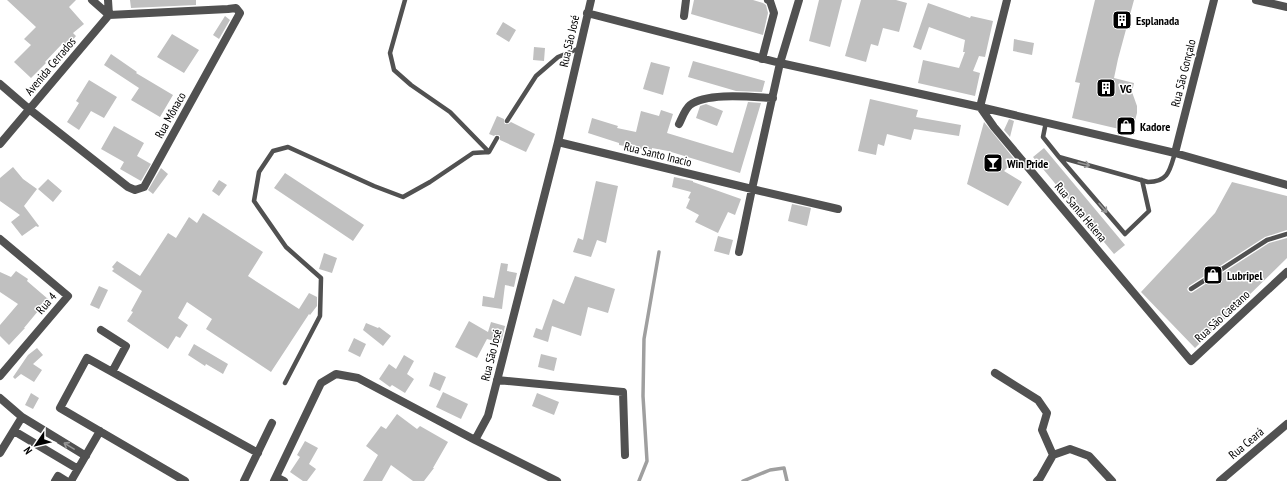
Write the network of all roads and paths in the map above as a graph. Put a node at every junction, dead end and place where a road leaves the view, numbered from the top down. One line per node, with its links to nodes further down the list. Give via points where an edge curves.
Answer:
1 (92, 0): 13 (street)
2 (108, 0): 13 (street)
3 (405, 0): 28 (lane, via 390,52 394,70 450,112)
4 (591, 0): 12 (street, Rua São José)
5 (686, 0): 14 (street)
6 (768, 0): 16 (street, via 774,13)
7 (799, 0): 17 (street)
8 (1007, 0): 20 (street)
9 (1214, 0): 29 (street, Rua São Gonçalo)
10 (1256, 0): 11 (street)
11 (1287, 7)
12 (587, 13): 15 (street, Rua São José); 16 (street)
13 (109, 14): 21 (street, Avenida Cerrados); 21 (street, Rua Mônaco, via 236,8 240,13 144,187 135,190 128,187)
14 (684, 16)
15 (580, 48): 22 (lane, via 558,57 536,76); 26 (street, Rua São José)
16 (762, 59): 17 (street)
17 (780, 64): 19 (street); 20 (street)
18 (0, 84): 21 (street, Rua Mônaco)
19 (773, 98): 24 (street, via 739,96 704,99 688,107); 33 (street)
20 (980, 107): 23 (street); 41 (street, Rua Santa Helena, via 994,127)
21 (29, 109): 27 (street, Avenida Cerrados)
22 (507, 121)
23 (1046, 122): 29 (street); 30 (lane, via 1043,137)
24 (679, 124)
25 (497, 138): 28 (lane)
26 (558, 142): 33 (street, Rua Santo Inacio); 45 (street, Rua São José)
27 (0, 144)
28 (489, 152): 46 (lane, via 473,153 403,197 288,147 273,151 259,172 254,201 286,247 322,278 320,316)
29 (1175, 153): 31 (lane, via 1168,175 1155,182); 32 (street)
30 (1059, 157): 31 (lane, one-way to 31); 31 (lane, one-way to 31, via 1125,234 1149,211)
31 (1142, 180)
32 (1287, 185)
33 (752, 189): 34 (street, Rua Santo Inacio); 37 (street)
34 (838, 209)
35 (1287, 234): 39 (lane, via 1267,240)
36 (0, 239): 44 (street, Rua 4, via 68,296)
37 (739, 252)
38 (1287, 272): 41 (street, Rua São Caetano)
39 (1191, 289)
40 (101, 330): 42 (street, via 126,346)
41 (1191, 361)
42 (112, 372): 51 (street, via 87,358 60,408); 55 (street)
43 (995, 373): 56 (street, via 1038,400 1047,413 1042,430)
44 (0, 376)
45 (497, 380): 53 (street, Rua São José, via 488,416); 57 (street, via 623,392)
46 (285, 383)
47 (0, 398): 48 (street)
48 (22, 418): 52 (street); 58 (street, one-way to 48)
49 (272, 423): 55 (street)
50 (1287, 424): 70 (street, Rua Ceará)
51 (100, 431): 58 (street); 64 (street)
52 (14, 432): 54 (street); 59 (street)
53 (475, 440): 60 (street, via 358,378 336,374 321,383); 67 (street)
54 (0, 453)
55 (258, 453): 65 (street)
56 (1053, 454): 68 (street); 69 (street, via 1070,449 1089,456)
57 (625, 455)
58 (86, 456): 59 (street)
59 (78, 469): 63 (street)
60 (275, 479): 66 (street)
61 (55, 481): 62 (street, via 58,476)
62 (66, 481)
63 (71, 481)
64 (185, 481)
65 (244, 481)
66 (284, 481)
67 (556, 481)
68 (1037, 481)
69 (1112, 481)
70 (1220, 481)

